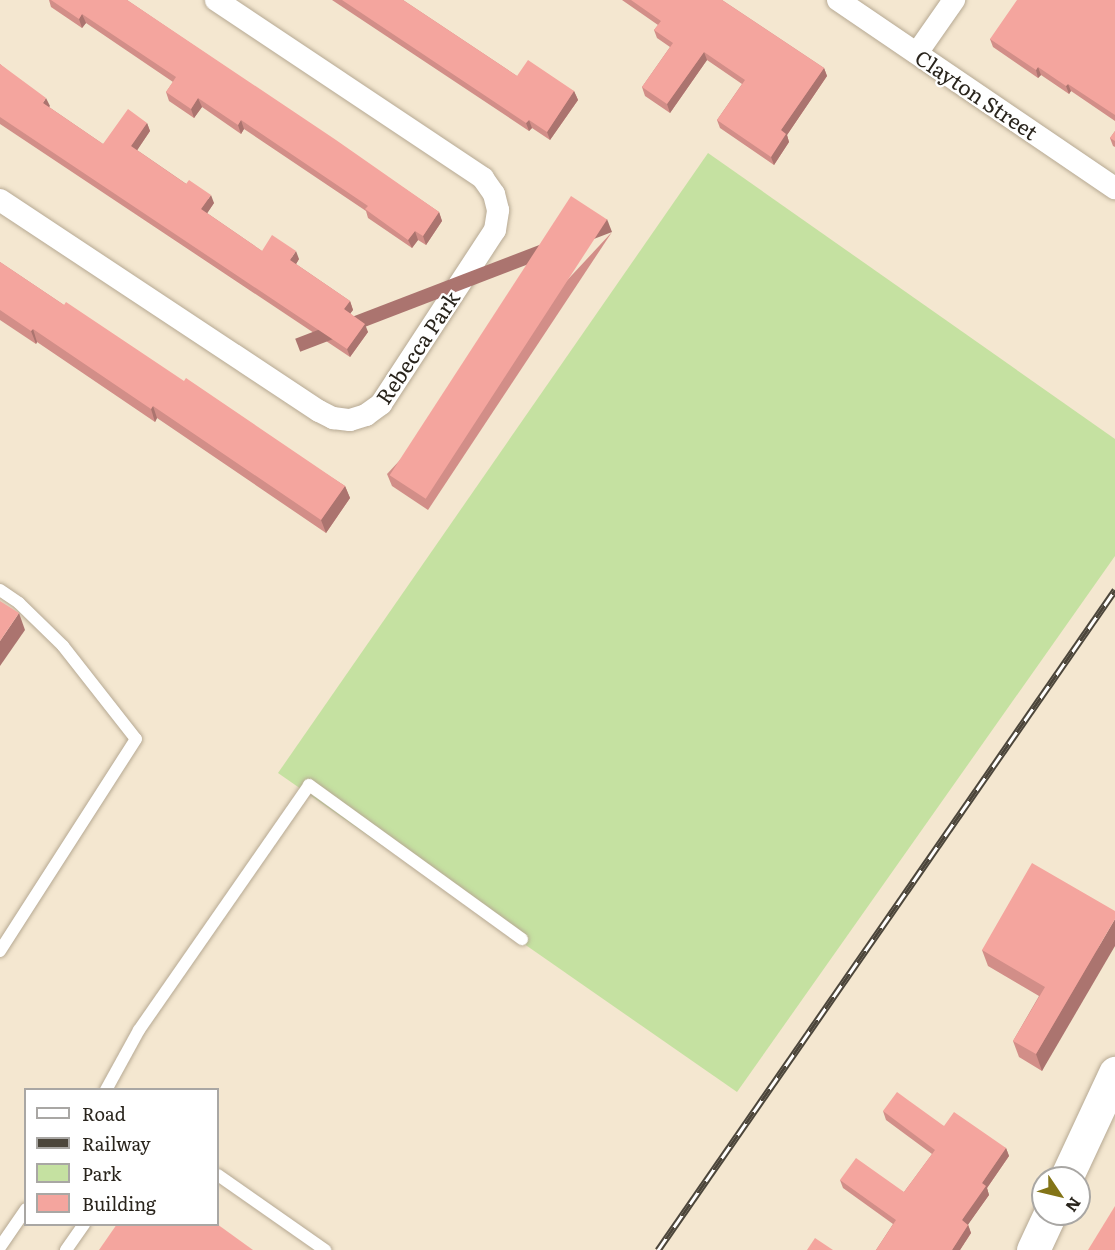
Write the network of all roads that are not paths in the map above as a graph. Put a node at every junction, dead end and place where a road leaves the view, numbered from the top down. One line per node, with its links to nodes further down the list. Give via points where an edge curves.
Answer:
1 (216, 0): 6 (street, Rebecca Park, via 483,178 494,194 498,210 495,230 381,404 366,416 350,420 319,411)
2 (838, 0): 4 (street, Clayton Street)
3 (954, 0): 4 (street)
4 (917, 53): 5 (street, Clayton Street)
5 (1115, 188)
6 (0, 200)
7 (0, 590): 9 (lane, via 63,646 136,739)
8 (522, 939): 11 (lane, via 309,785 139,1030)
9 (0, 951)
10 (1115, 1073): 12 (street)
11 (107, 1088)
12 (1107, 1113): 13 (street)
13 (1074, 1166)
14 (219, 1175): 20 (lane)
15 (24, 1212): 18 (lane)
16 (83, 1226): 19 (lane)
17 (1044, 1226): 21 (street)
18 (0, 1247)
19 (66, 1250)
20 (325, 1250)
21 (1033, 1250)

